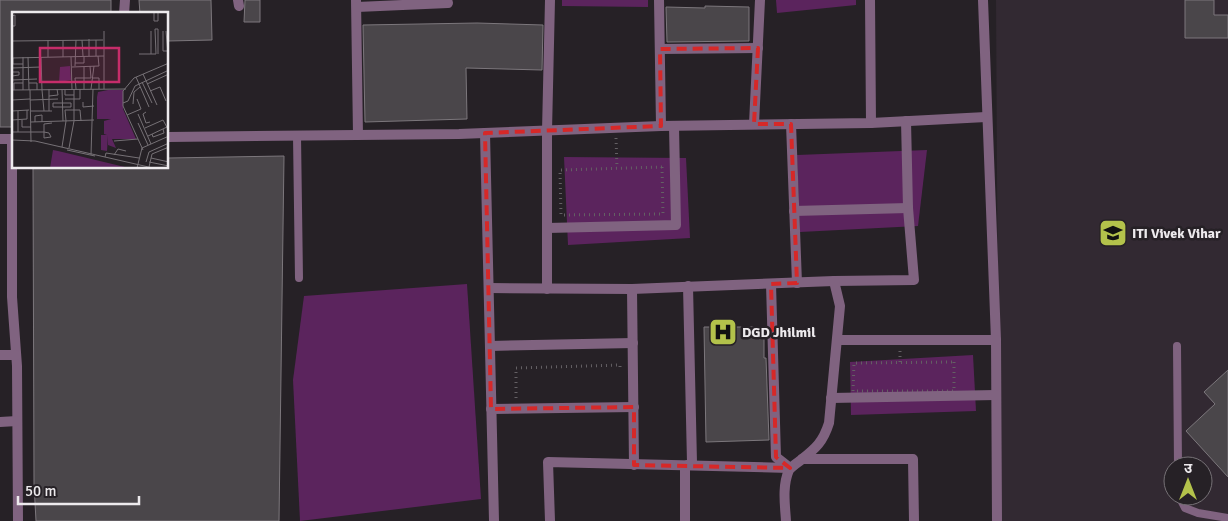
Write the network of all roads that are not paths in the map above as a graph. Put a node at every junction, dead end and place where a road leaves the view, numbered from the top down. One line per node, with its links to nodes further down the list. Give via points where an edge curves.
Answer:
1 (448, 0): 7 (street, via 448,3)
2 (550, 0): 17 (street)
3 (659, 0): 9 (street)
4 (760, 0): 8 (street)
5 (870, 0): 12 (street)
6 (982, 0): 10 (street)
7 (356, 3): 19 (street)
8 (758, 48): 9 (street); 13 (street)
9 (660, 49): 15 (street)
10 (986, 117): 11 (street); 37 (street)
11 (906, 121): 12 (street); 23 (street)
12 (871, 123): 14 (street)
13 (754, 124): 14 (street); 16 (street)
14 (791, 124): 24 (street)
15 (661, 126): 16 (street); 17 (street)
16 (674, 126): 25 (street, via 676,225)
17 (547, 130): 18 (street); 25 (street)
18 (485, 133): 19 (street); 31 (street)
19 (358, 135): 20 (street)
20 (297, 136): 21 (street); 26 (lane)
21 (169, 137)
22 (13, 169): 35 (street)
23 (908, 208): 24 (street); 27 (street, via 914,280)
24 (794, 211): 28 (street)
25 (547, 228): 32 (street)
26 (299, 278)
27 (834, 281): 28 (street); 36 (street, via 840,306)
28 (797, 283): 29 (street)
29 (771, 284): 30 (street); 53 (street, via 776,457)
30 (688, 286): 33 (street); 52 (street, via 692,463)
31 (488, 288): 32 (street); 39 (street)
32 (547, 288): 33 (street)
33 (632, 289): 38 (street)
34 (0, 297): 35 (street)
35 (12, 297): 42 (street)
36 (838, 340): 37 (street); 44 (street)
37 (996, 340): 43 (street)
38 (633, 343): 39 (street); 45 (street)
39 (490, 346): 46 (street)
40 (1177, 346): 49 (lane)
41 (0, 355): 42 (street)
42 (16, 355): 47 (street)
43 (996, 395): 44 (street); 62 (street)
44 (831, 398): 50 (street, via 825,437)
45 (634, 407): 46 (street); 51 (street)
46 (491, 409): 57 (street)
47 (17, 421): 48 (street); 56 (street)
48 (0, 422)
49 (1178, 456)
50 (802, 459): 53 (street); 61 (street, via 912,460)
51 (634, 465): 52 (street); 58 (street, via 548,462)
52 (685, 466): 53 (street); 59 (street)
53 (790, 468): 60 (street, via 784,494)
54 (1184, 506): 55 (lane, via 1198,513)
55 (1228, 518)
56 (18, 521)
57 (494, 521)
58 (550, 521)
59 (685, 521)
60 (786, 521)
61 (914, 521)
62 (997, 521)

